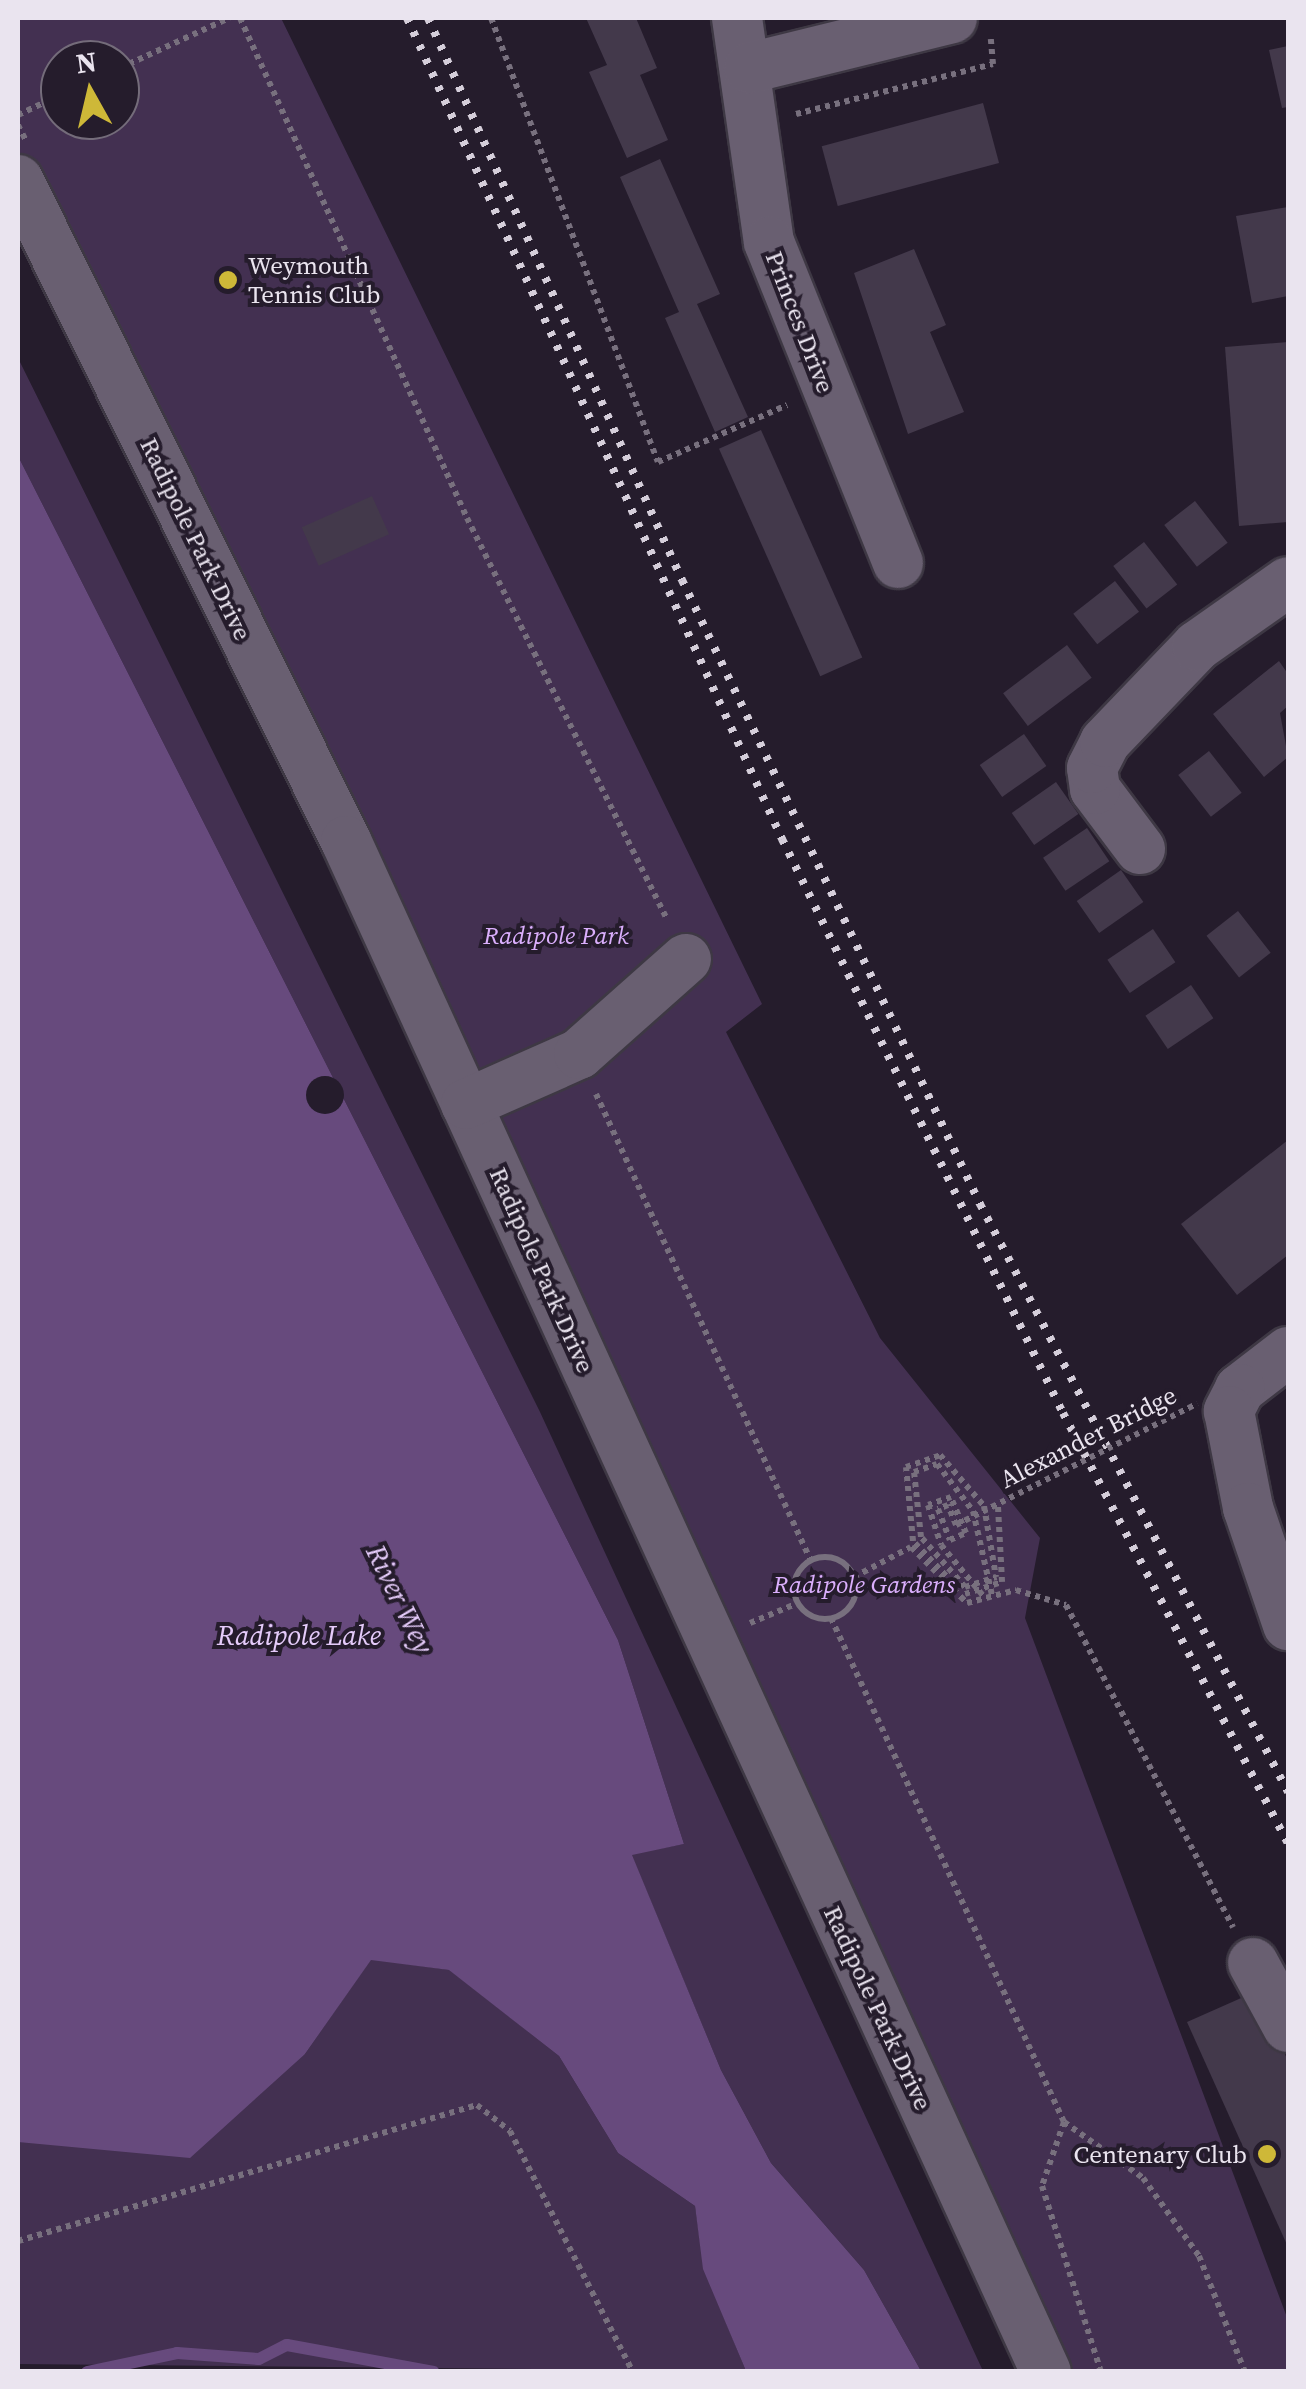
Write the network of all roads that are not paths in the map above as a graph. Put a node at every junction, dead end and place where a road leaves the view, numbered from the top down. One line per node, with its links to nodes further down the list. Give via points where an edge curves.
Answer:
1 (737, 18): 3 (street, Princes Drive)
2 (952, 18): 3 (street)
3 (749, 68): 5 (street, Princes Drive, via 769,242)
4 (18, 180): 9 (street, Radipole Park Drive)
5 (898, 563)
6 (1288, 582): 7 (street, via 1197,646 1105,742 1092,768 1095,789)
7 (1140, 849)
8 (686, 958): 9 (street, via 579,1054)
9 (466, 1104): 14 (street, Radipole Park Drive)
10 (1288, 1352): 11 (street, via 1218,1396)
11 (1288, 1625)
12 (1253, 1964): 13 (street)
13 (1288, 2026)
14 (1046, 2372)

